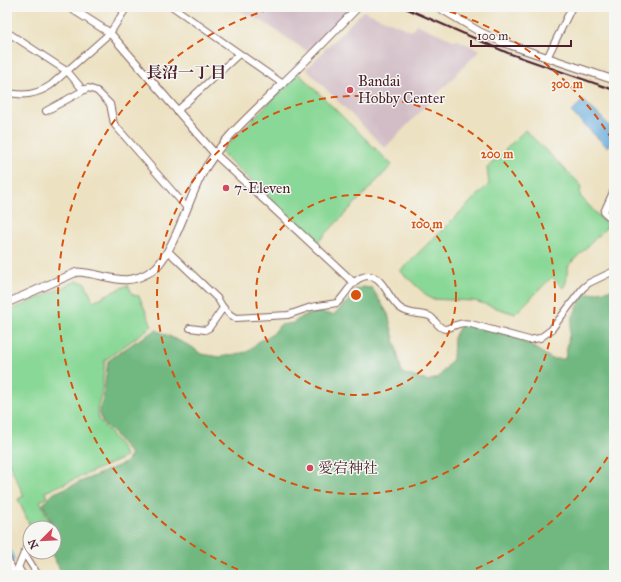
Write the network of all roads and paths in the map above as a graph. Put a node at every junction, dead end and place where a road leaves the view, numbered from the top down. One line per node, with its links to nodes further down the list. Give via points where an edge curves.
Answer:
1 (69, 7): 9 (street)
2 (127, 7): 9 (street)
3 (173, 7): 7 (street)
4 (358, 7): 14 (street)
5 (438, 7): 11 (street, via 480,32)
6 (572, 7): 11 (street)
7 (181, 9): 10 (street)
8 (7, 32): 12 (street)
9 (110, 33): 12 (street); 18 (street)
10 (239, 54): 14 (street); 18 (street)
11 (547, 58): 13 (street)
12 (68, 72): 15 (street); 16 (street, via 51,85 28,95)
13 (614, 80)
14 (283, 84): 19 (street)
15 (83, 90): 17 (street); 21 (street, via 91,88 103,96 110,104 114,124)
16 (7, 92)
17 (46, 111)
18 (178, 111): 19 (street)
19 (215, 154): 21 (street, via 202,174); 25 (street)
20 (614, 190): 22 (street, via 604,212)
21 (187, 208): 23 (street)
22 (614, 220)
23 (168, 251): 26 (street, via 154,269 135,278 119,280 88,272 77,272); 27 (street, via 218,299)
24 (614, 271): 25 (street, via 589,283 551,330 540,338 529,340 471,324 462,323 447,329 441,328 429,316 414,314 400,308 374,277 362,277)
25 (354, 283): 27 (street, via 337,303 311,306 288,315 236,318)
26 (7, 303)
27 (223, 308): 28 (street, via 209,328)
28 (190, 328)
29 (22, 558): 32 (street)
30 (7, 559): 33 (street)
31 (28, 560): 35 (street)
32 (18, 567): 33 (street); 34 (street)
33 (14, 575)
34 (23, 575)
35 (38, 575)

